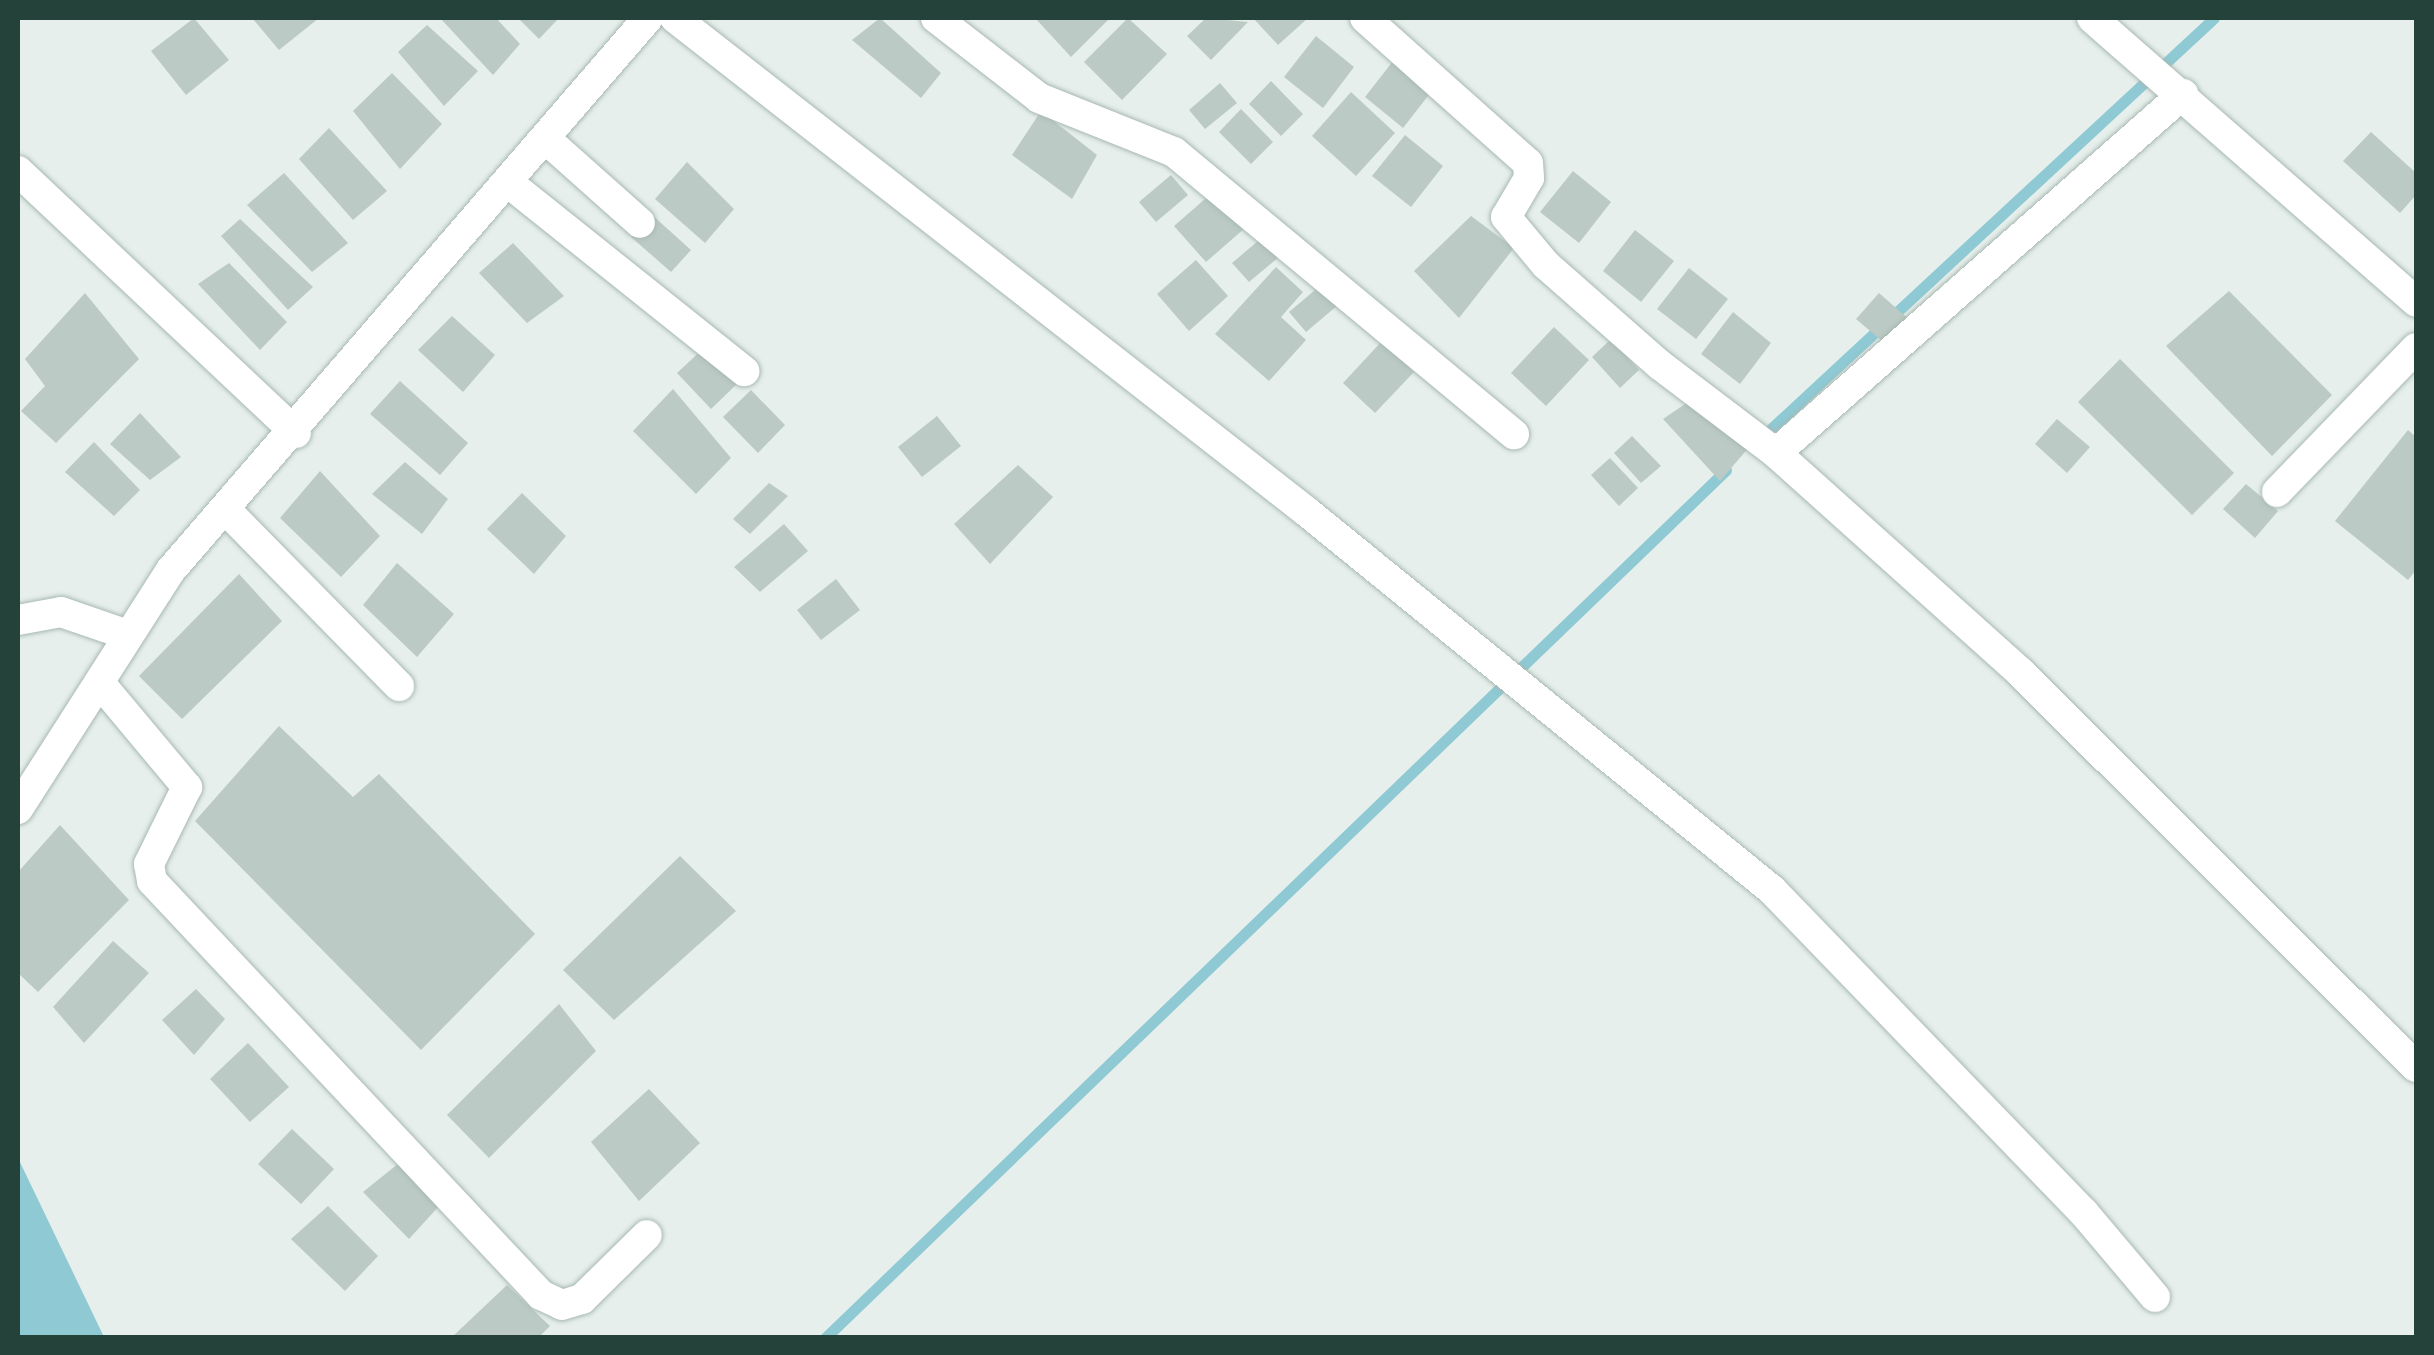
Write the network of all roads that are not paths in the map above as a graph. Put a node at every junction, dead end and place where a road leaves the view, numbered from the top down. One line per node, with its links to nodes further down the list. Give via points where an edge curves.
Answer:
1 (648, 18): 7 (street)
2 (674, 18): 26 (street, via 1307,512 1772,890 1990,1112)
3 (936, 18): 15 (street, via 1039,98 1174,152)
4 (1365, 18): 16 (street, via 1528,163 1529,178 1506,210 1519,239 1635,344)
5 (2092, 18): 6 (street)
6 (2183, 94): 11 (street); 16 (street)
7 (548, 140): 9 (street); 10 (street)
8 (18, 171): 14 (street)
9 (510, 184): 13 (street); 14 (street)
10 (640, 223)
11 (2416, 302)
12 (2416, 348): 17 (street)
13 (744, 371)
14 (296, 433): 18 (street)
15 (1514, 434)
16 (1776, 452): 24 (street, via 2021,674)
17 (2277, 492)
18 (226, 510): 20 (street); 22 (street)
19 (18, 620): 20 (street, via 61,612)
20 (125, 634): 21 (street)
21 (100, 683): 23 (street); 25 (street, via 187,787 149,864 152,881 541,1295 562,1305 582,1300)
22 (399, 686)
23 (18, 809)
24 (2416, 1067)
25 (647, 1235)
26 (2156, 1297)

